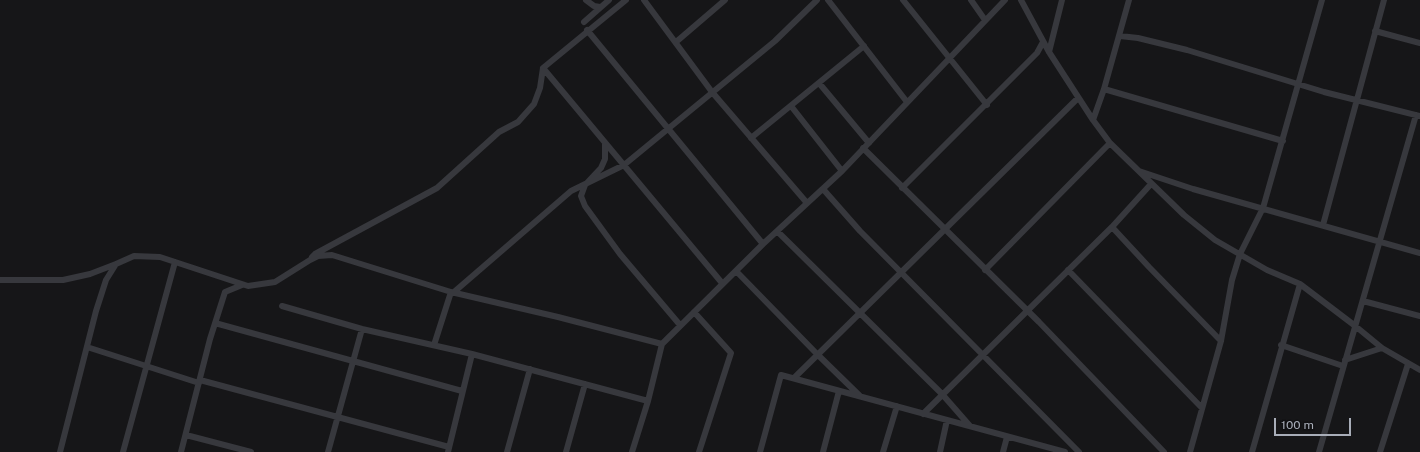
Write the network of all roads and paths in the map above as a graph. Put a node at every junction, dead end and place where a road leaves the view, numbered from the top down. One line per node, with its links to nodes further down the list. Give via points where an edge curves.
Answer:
1 (586, 0): 16 (street)
2 (608, 0): 16 (street)
3 (626, 0): 19 (street)
4 (644, 0): 22 (street)
5 (725, 0): 22 (street)
6 (817, 0): 32 (street, via 775,41)
7 (828, 0): 25 (street)
8 (903, 0): 27 (street)
9 (971, 0): 17 (street)
10 (1005, 0): 17 (street)
11 (1021, 0): 23 (street)
12 (1062, 0): 26 (street)
13 (1129, 0): 21 (street)
14 (1322, 0): 30 (street)
15 (1384, 0): 20 (street)
16 (600, 7): 18 (street)
17 (986, 20): 27 (street)
18 (584, 22)
19 (587, 30): 28 (street); 40 (street)
20 (1376, 31): 24 (street); 34 (street)
21 (1120, 36): 30 (street, via 1187,50); 31 (street)
22 (676, 42): 32 (street)
23 (1043, 42): 26 (street); 36 (street, via 1037,53)
24 (1420, 44)
25 (864, 46): 29 (street); 35 (street)
26 (1049, 52): 33 (street)
27 (950, 58): 35 (street); 36 (street)
28 (543, 68): 45 (street); 64 (street, via 534,104 518,122 499,132 438,188 315,254)
29 (819, 83): 37 (street); 43 (street)
30 (1298, 84): 34 (street); 42 (street)
31 (1104, 89): 39 (street); 42 (street)
32 (712, 92): 40 (street); 41 (street)
33 (1078, 98): 39 (street); 58 (street)
34 (1356, 101): 38 (street); 56 (street)
35 (907, 102): 43 (street)
36 (987, 105): 52 (street)
37 (791, 106): 41 (street); 49 (street)
38 (1418, 115): 60 (street)
39 (1093, 120): 44 (street)
40 (668, 129): 47 (street); 61 (street)
41 (750, 138): 54 (street)
42 (1282, 141): 55 (street)
43 (869, 143): 46 (street)
44 (1110, 143): 48 (street); 67 (street)
45 (605, 144): 47 (street); 51 (street, via 605,159 601,168)
46 (863, 148): 49 (street); 52 (street)
47 (624, 165): 51 (street); 72 (street)
48 (1137, 170): 50 (street); 55 (street, via 1193,189)
49 (842, 171): 53 (street)
50 (1151, 184): 57 (street); 63 (street, via 1199,228)
51 (585, 185): 75 (street, via 571,191); 83 (street, via 582,196 585,206 620,254)
52 (902, 188): 58 (street)
53 (823, 189): 54 (street); 70 (street, via 860,231)
54 (807, 203): 59 (street)
55 (1263, 208): 56 (street); 63 (street)
56 (1323, 225): 60 (street)
57 (1112, 226): 68 (street); 86 (street, via 1148,267)
58 (944, 229): 67 (street); 70 (street)
59 (777, 231): 61 (street); 80 (street)
60 (1380, 242): 62 (street); 76 (street)
61 (763, 244): 69 (street)
62 (1420, 253)
63 (1240, 254): 73 (street, via 1267,270); 86 (street, via 1232,280)
64 (310, 260): 74 (street, via 275,282); 75 (street, via 318,256 332,255)
65 (175, 262): 66 (street, via 160,257 134,256); 74 (street); 98 (street)
66 (116, 264): 71 (street, via 90,274 63,280); 90 (street, via 106,280)
67 (985, 270): 78 (street)
68 (1068, 270): 78 (street); 110 (street)
69 (736, 271): 72 (street); 93 (street)
70 (901, 271): 80 (street); 94 (street)
71 (0, 280)
72 (722, 283): 79 (street)
73 (1300, 284): 84 (street); 89 (street)
74 (242, 285): 82 (street, via 225,292)
75 (452, 292): 87 (street); 88 (street)
76 (1363, 301): 81 (street); 84 (street)
77 (282, 306): 85 (street)
78 (1027, 310): 94 (street); 134 (street)
79 (694, 312): 83 (street); 126 (street, via 731,353)
80 (860, 312): 93 (street); 106 (street)
81 (1420, 316)
82 (215, 323): 95 (street); 102 (street)
83 (680, 325): 87 (street)
84 (1354, 325): 91 (street); 96 (street)
85 (362, 329): 88 (street); 95 (street)
86 (1221, 341): 110 (street)
87 (662, 344): 108 (street)
88 (434, 345): 92 (street)
89 (1281, 345): 96 (street); 136 (street)
90 (87, 347): 98 (street); 118 (street)
91 (1382, 348): 96 (street); 97 (street)
92 (472, 354): 99 (street); 104 (street)
93 (817, 354): 101 (street); 107 (street)
94 (983, 354): 106 (street); 133 (street)
95 (352, 362): 104 (street); 112 (street)
96 (1344, 363): 137 (street)
97 (1408, 364): 100 (street); 138 (street)
98 (146, 365): 102 (street); 119 (street)
99 (530, 369): 103 (street); 123 (street)
100 (1420, 370)
101 (794, 378): 105 (street); 127 (street, via 781,375)
102 (200, 381): 112 (street); 115 (street)
103 (585, 384): 108 (street); 124 (street)
104 (462, 391): 117 (street)
105 (839, 391): 107 (street); 128 (street)
106 (942, 394): 111 (street); 114 (street)
107 (862, 397): 109 (street)
108 (648, 401): 125 (street)
109 (897, 406): 111 (street); 129 (street)
110 (1202, 408): 135 (street)
111 (923, 414): 113 (street)
112 (338, 418): 117 (street); 122 (street)
113 (947, 420): 114 (street); 130 (street)
114 (971, 427): 116 (street)
115 (186, 434): 120 (street); 121 (street)
116 (1007, 437): 131 (street); 132 (street)
117 (449, 449)
118 (60, 452)
119 (123, 452)
120 (181, 452)
121 (251, 452)
122 (328, 452)
123 (507, 452)
124 (566, 452)
125 (632, 452)
126 (699, 452)
127 (760, 452)
128 (823, 452)
129 (883, 452)
130 (940, 452)
131 (1003, 452)
132 (1065, 452)
133 (1079, 452)
134 (1164, 452)
135 (1190, 452)
136 (1252, 452)
137 (1319, 452)
138 (1380, 452)

